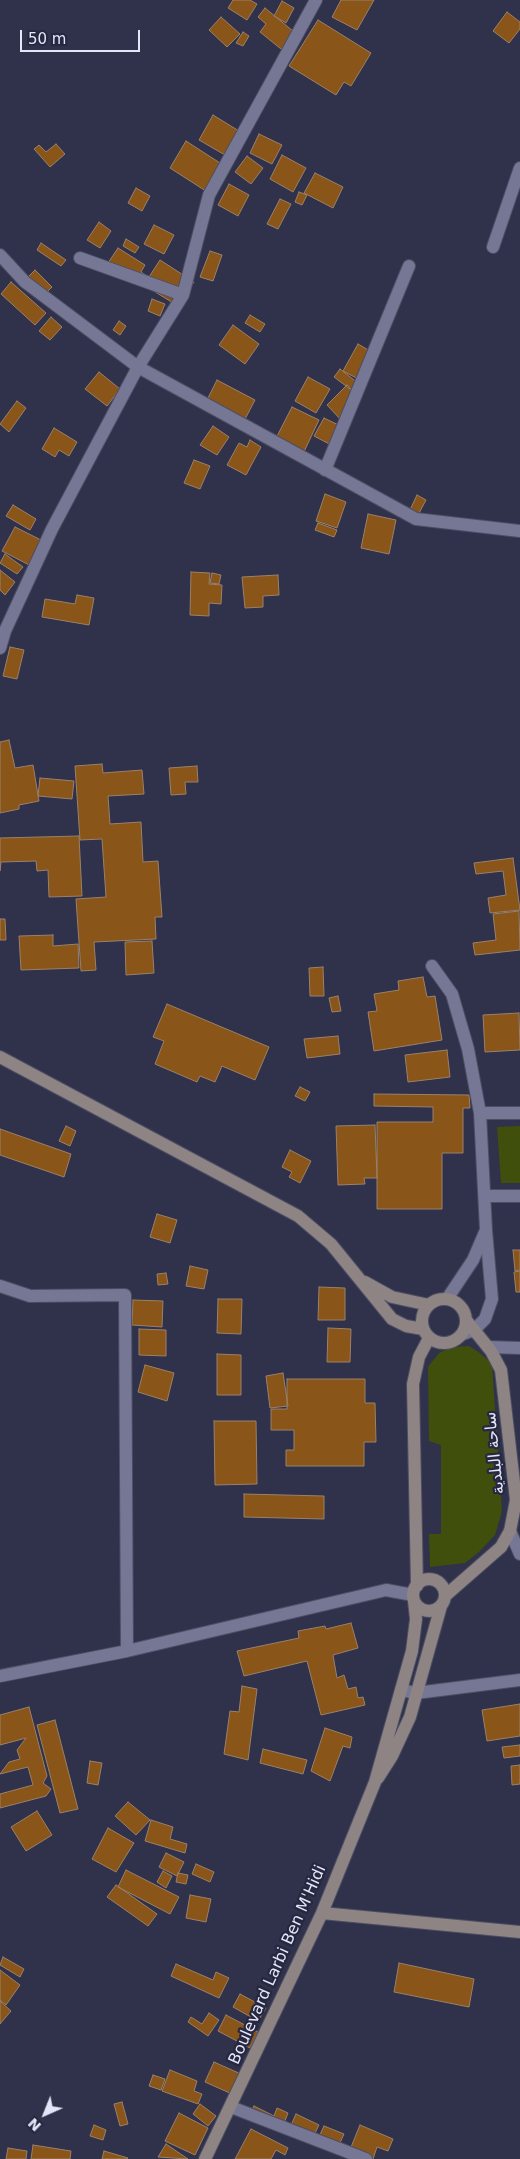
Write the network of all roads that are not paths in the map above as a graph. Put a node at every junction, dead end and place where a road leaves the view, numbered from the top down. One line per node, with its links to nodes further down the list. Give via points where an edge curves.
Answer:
1 (316, 0): 7 (street, via 209,195)
2 (520, 168): 3 (street)
3 (493, 247)
4 (0, 255): 8 (street, via 25,282)
5 (80, 258): 7 (street)
6 (409, 266): 9 (street)
7 (184, 295): 8 (street)
8 (138, 367): 9 (street); 11 (street, via 52,529 5,630)
9 (325, 470): 10 (street, via 416,519)
10 (520, 531)
11 (0, 648)
12 (432, 966): 14 (street, via 452,994 468,1049)
13 (0, 1057): 19 (street, via 298,1216 331,1244)
14 (480, 1113): 15 (street); 16 (street)
15 (520, 1113)
16 (485, 1196): 17 (street); 18 (street)
17 (520, 1196)
18 (486, 1230): 21 (street, via 473,1260); 23 (street, via 492,1299 485,1320)
19 (356, 1277): 22 (street, via 392,1297); 24 (street, via 392,1319)
20 (0, 1286): 32 (street, via 30,1296 125,1295)
21 (447, 1299): 22 (street); 23 (street, via 460,1306)
22 (429, 1305): 24 (street, via 422,1318)
23 (468, 1328): 24 (street, via 451,1343 436,1342); 25 (street, ساحة البلدية)
24 (426, 1333): 30 (street, via 413,1384)
25 (488, 1347): 26 (street); 27 (street, ساحة البلدية, via 499,1363 502,1377)
26 (520, 1348)
27 (518, 1500): 28 (street, ساحة البلدية)
28 (510, 1531): 29 (street); 31 (street, ساحة البلدية, via 495,1555)
29 (520, 1554)
30 (415, 1594): 31 (street, via 421,1609 426,1611 432,1611); 31 (street, via 424,1580 434,1580 442,1586); 32 (street, via 386,1590); 35 (street, Boulevard Larbi Ben M'Hidi, via 413,1644)
31 (443, 1601): 36 (street, Boulevard Larbi Ben M'Hidi)
32 (127, 1651): 33 (street)
33 (0, 1676)
34 (520, 1680): 36 (street)
35 (401, 1690): 36 (street); 37 (street, Boulevard Larbi Ben M'Hidi)
36 (416, 1693): 37 (street, Boulevard Larbi Ben M'Hidi, via 403,1733)
37 (375, 1782): 38 (street, Boulevard Larbi Ben M'Hidi)
38 (322, 1914): 39 (street); 40 (street, Boulevard Larbi Ben M'Hidi)
39 (520, 1932)
40 (231, 2107): 41 (street, Boulevard Larbi Ben M'Hidi); 42 (street)
41 (205, 2159)
42 (366, 2159)

